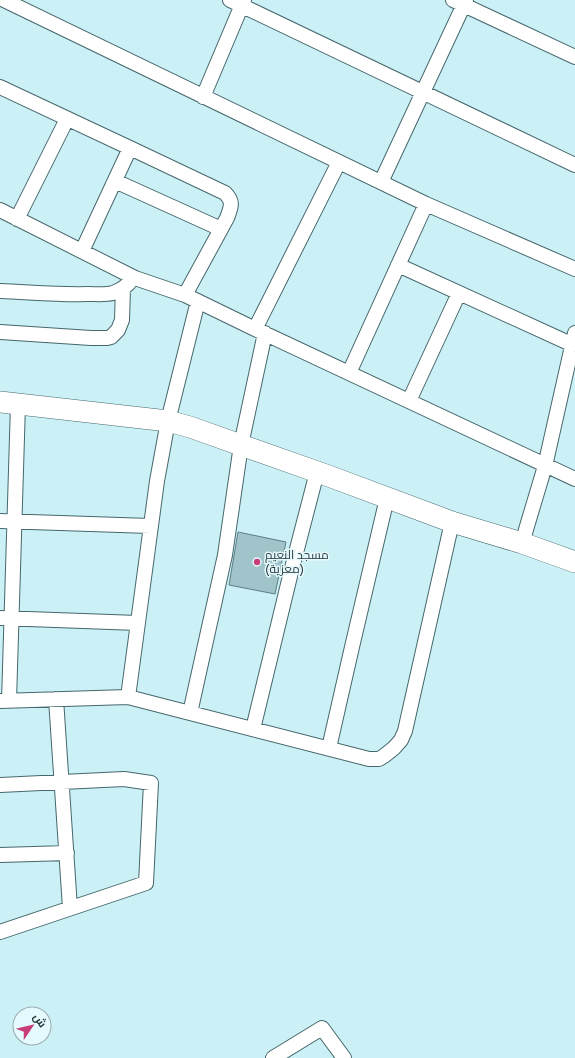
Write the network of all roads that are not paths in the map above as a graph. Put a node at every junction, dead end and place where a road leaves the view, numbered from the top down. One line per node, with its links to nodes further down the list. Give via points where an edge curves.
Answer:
1 (4, 0): 7 (street)
2 (238, 2): 6 (street); 7 (street)
3 (461, 2): 4 (street); 6 (street)
4 (575, 57)
5 (0, 87): 8 (street)
6 (423, 93): 11 (street); 13 (street)
7 (203, 97): 10 (street)
8 (68, 119): 9 (street); 16 (street)
9 (130, 148): 12 (street); 17 (street, via 225,192 231,206)
10 (339, 162): 13 (street); 27 (street)
11 (575, 165)
12 (114, 181): 17 (street); 18 (street)
13 (381, 182): 14 (street)
14 (426, 204): 19 (street); 20 (street)
15 (0, 210): 16 (street)
16 (17, 219): 18 (street)
17 (221, 229): 25 (street)
18 (82, 251): 21 (street)
19 (398, 265): 24 (street); 30 (street)
20 (575, 269)
21 (135, 278): 22 (street); 25 (street)
22 (123, 288): 23 (street, via 111,293 72,295); 28 (street, via 122,320 118,330 111,337)
23 (0, 291)
24 (459, 293): 29 (street); 31 (street)
25 (185, 295): 26 (street)
26 (198, 301): 27 (street); 33 (street)
27 (260, 331): 30 (street); 34 (street)
28 (0, 332)
29 (574, 339): 35 (street)
30 (349, 373): 31 (street)
31 (409, 401): 35 (street)
32 (9, 403): 33 (main road); 40 (street)
33 (168, 421): 34 (main road); 42 (street)
34 (241, 445): 36 (main road); 50 (street, via 225,555)
35 (545, 466): 37 (street); 43 (street)
36 (317, 472): 38 (main road); 51 (street)
37 (575, 479)
38 (387, 498): 41 (main road); 52 (street)
39 (0, 521): 40 (street)
40 (15, 522): 42 (street); 45 (street)
41 (452, 522): 43 (main road); 52 (street, via 401,740 379,759)
42 (150, 526): 46 (street)
43 (522, 543): 44 (main road)
44 (575, 562)
45 (6, 619): 46 (street); 49 (street)
46 (138, 622): 47 (street)
47 (128, 697): 48 (street); 50 (street)
48 (56, 699): 49 (street); 53 (street)
49 (4, 701)
50 (190, 713): 51 (street)
51 (253, 729): 52 (street)
52 (329, 748)
53 (62, 782): 54 (street); 55 (street); 57 (street, via 124,779 151,783 146,883)
54 (0, 785)
55 (66, 853): 56 (street); 57 (street)
56 (0, 855)
57 (70, 908): 58 (street)
58 (0, 932)
59 (273, 1058): 60 (street, via 322,1028)
60 (344, 1058)

